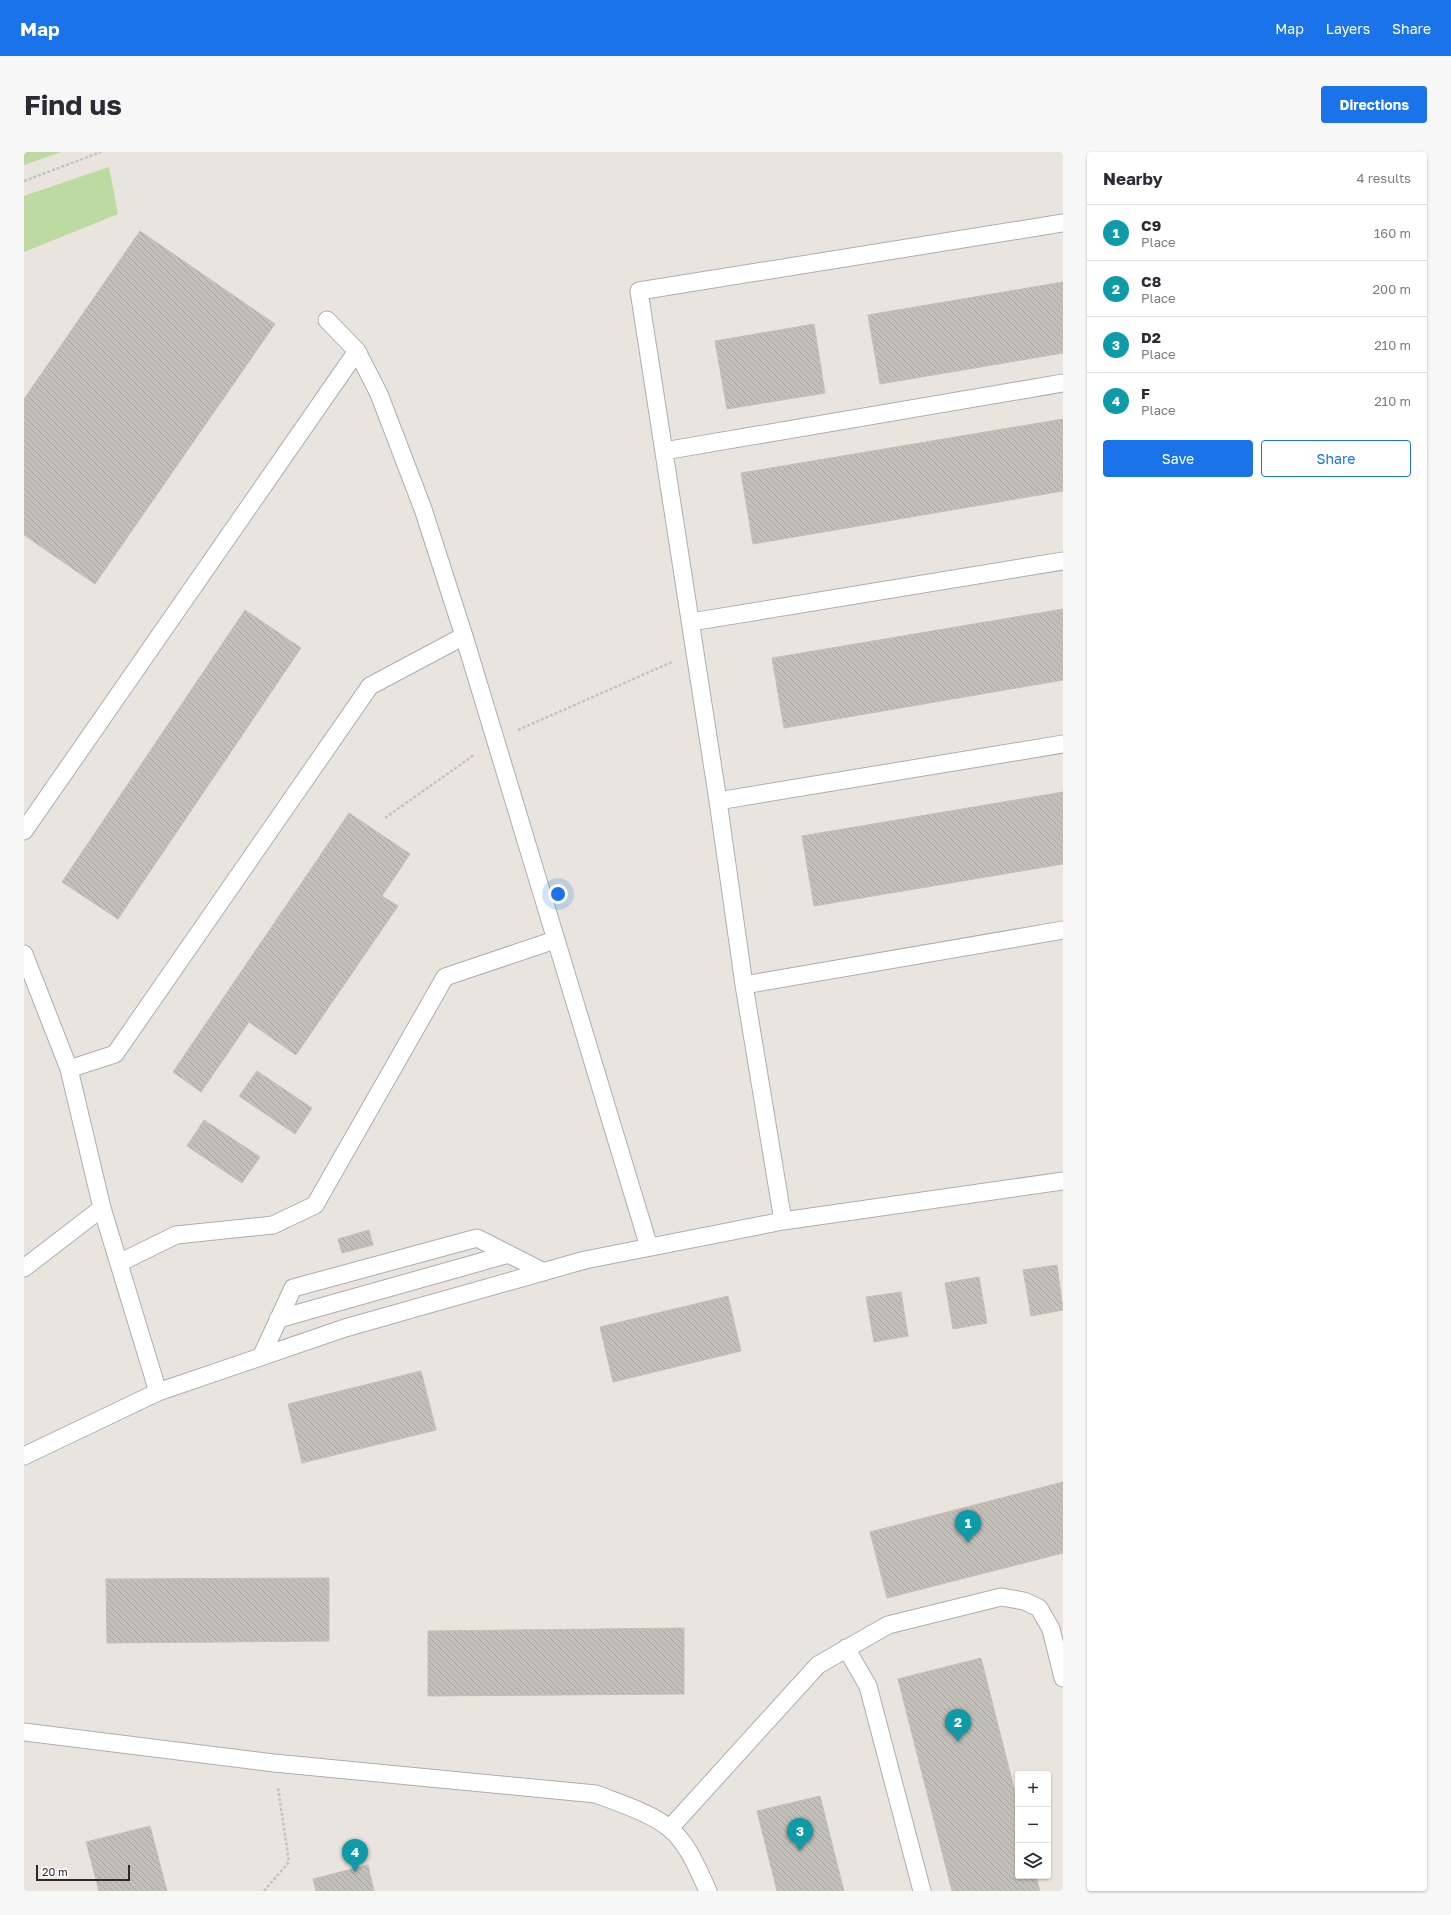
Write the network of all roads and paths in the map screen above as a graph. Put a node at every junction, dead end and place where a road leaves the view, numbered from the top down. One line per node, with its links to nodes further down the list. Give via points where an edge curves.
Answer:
1 (101, 152): 2 (path)
2 (24, 181)
3 (1063, 223): 7 (lane, via 639,291)
4 (326, 320): 5 (lane)
5 (357, 351): 10 (lane, via 379,394 423,509); 16 (lane)
6 (1063, 383): 7 (lane)
7 (664, 451): 9 (lane)
8 (1063, 561): 9 (lane)
9 (691, 622): 11 (lane)
10 (464, 636): 12 (lane); 21 (lane, via 370,686 115,1054)
11 (696, 656): 12 (path, via 666,663); 14 (lane)
12 (495, 740): 15 (path); 18 (lane)
13 (1063, 744): 14 (lane)
14 (718, 801): 20 (lane)
15 (385, 818)
16 (24, 831)
17 (1063, 930): 20 (lane)
18 (555, 940): 25 (lane); 27 (lane, via 445,977 314,1205 273,1224 176,1235)
19 (24, 955): 21 (lane)
20 (744, 985): 24 (lane)
21 (69, 1069): 23 (lane)
22 (1063, 1181): 24 (lane)
23 (102, 1208): 27 (lane); 28 (lane)
24 (783, 1221): 25 (lane)
25 (649, 1247): 29 (lane, via 585,1260)
26 (509, 1254): 29 (lane); 30 (lane); 30 (lane, via 477,1238 293,1288)
27 (119, 1263): 32 (lane)
28 (24, 1268)
29 (544, 1272): 31 (lane, via 345,1328)
30 (278, 1319): 31 (lane)
31 (261, 1357): 32 (lane)
32 (158, 1392): 33 (lane)
33 (24, 1456)
34 (846, 1648): 35 (lane, via 888,1625 1001,1597 1024,1601 1039,1608 1051,1629); 38 (lane, via 818,1665); 41 (lane, via 868,1686)
35 (1063, 1678)
36 (24, 1732): 37 (lane)
37 (274, 1762): 38 (lane, via 596,1794 637,1810); 39 (path, via 289,1862)
38 (670, 1828): 40 (lane, via 691,1854)
39 (264, 1891)
40 (708, 1891)
41 (922, 1891)

